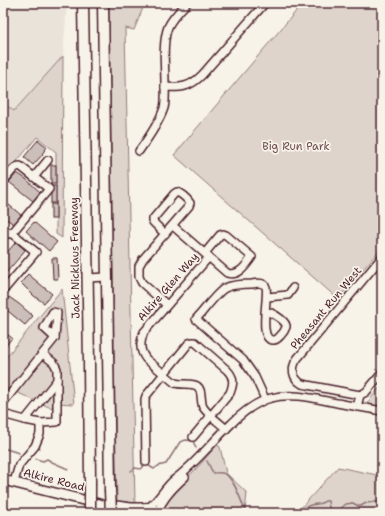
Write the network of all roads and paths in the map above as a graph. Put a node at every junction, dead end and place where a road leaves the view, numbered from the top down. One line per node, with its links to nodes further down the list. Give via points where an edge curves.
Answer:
1 (83, 3): 17 (highway, Jack Nicklaus Freeway)
2 (103, 3): 16 (highway)
3 (187, 3): 5 (street, via 168,28 164,48)
4 (265, 3): 5 (street, via 194,82 184,87)
5 (165, 87): 6 (street, via 163,109)
6 (139, 151)
7 (48, 160): 8 (street)
8 (34, 177): 9 (street, via 19,165); 12 (street, via 49,189)
9 (3, 182)
10 (173, 226): 13 (street); 13 (street, via 190,203 177,192 153,219 155,225); 14 (street)
11 (3, 228): 12 (street)
12 (12, 233): 19 (street, via 36,252)
13 (165, 234): 21 (street, via 143,259 138,272 142,283)
14 (207, 255): 14 (street, Alkire Glen Way, via 223,234 252,257 240,271 231,274); 21 (street, Alkire Glen Way)
15 (382, 257): 28 (street, Pheasant Run West, via 297,359 293,369 295,379 302,384)
16 (107, 277): 17 (street); 46 (highway, bridge)
17 (87, 278): 45 (highway, Jack Nicklaus Freeway, bridge)
18 (294, 288): 20 (street, via 288,295)
19 (3, 291)
20 (266, 297): 22 (street); 29 (street, via 266,286 262,283 237,284 225,288 196,320 243,360 255,377)
21 (167, 305): 26 (street, Alkire Glen Way, via 144,332 140,344 142,355)
22 (265, 312)
23 (55, 338): 24 (street)
24 (43, 354): 27 (street, via 54,363); 30 (street)
25 (382, 373): 28 (street)
26 (164, 374): 34 (street, Alkire Glen Way, via 179,385 197,386 203,406); 34 (street, via 192,342 232,374 233,384 230,393); 40 (street, via 145,399)
27 (57, 380): 35 (street); 36 (street, via 57,422)
28 (360, 396): 31 (street)
29 (265, 399): 31 (street, via 290,396); 37 (street, via 244,412)
30 (3, 403)
31 (357, 407): 32 (street)
32 (382, 411)
33 (3, 414): 35 (street)
34 (211, 416): 37 (street, Alkire Glen Way); 38 (street)
35 (25, 420): 36 (street)
36 (40, 423): 42 (street, via 40,434 35,446 19,465)
37 (226, 428): 39 (street)
38 (193, 437)
39 (210, 446): 44 (street, via 155,502); 48 (street, via 203,459 166,497)
40 (146, 462)
41 (3, 480): 42 (main road, Alkire Road)
42 (14, 482): 43 (main road, Alkire Road)
43 (99, 504): 44 (main road, Alkire Road); 47 (main road, Alkire Road)
44 (142, 510): 48 (main road, via 154,510)
45 (90, 513)
46 (111, 513)
47 (125, 513)
48 (157, 513)

